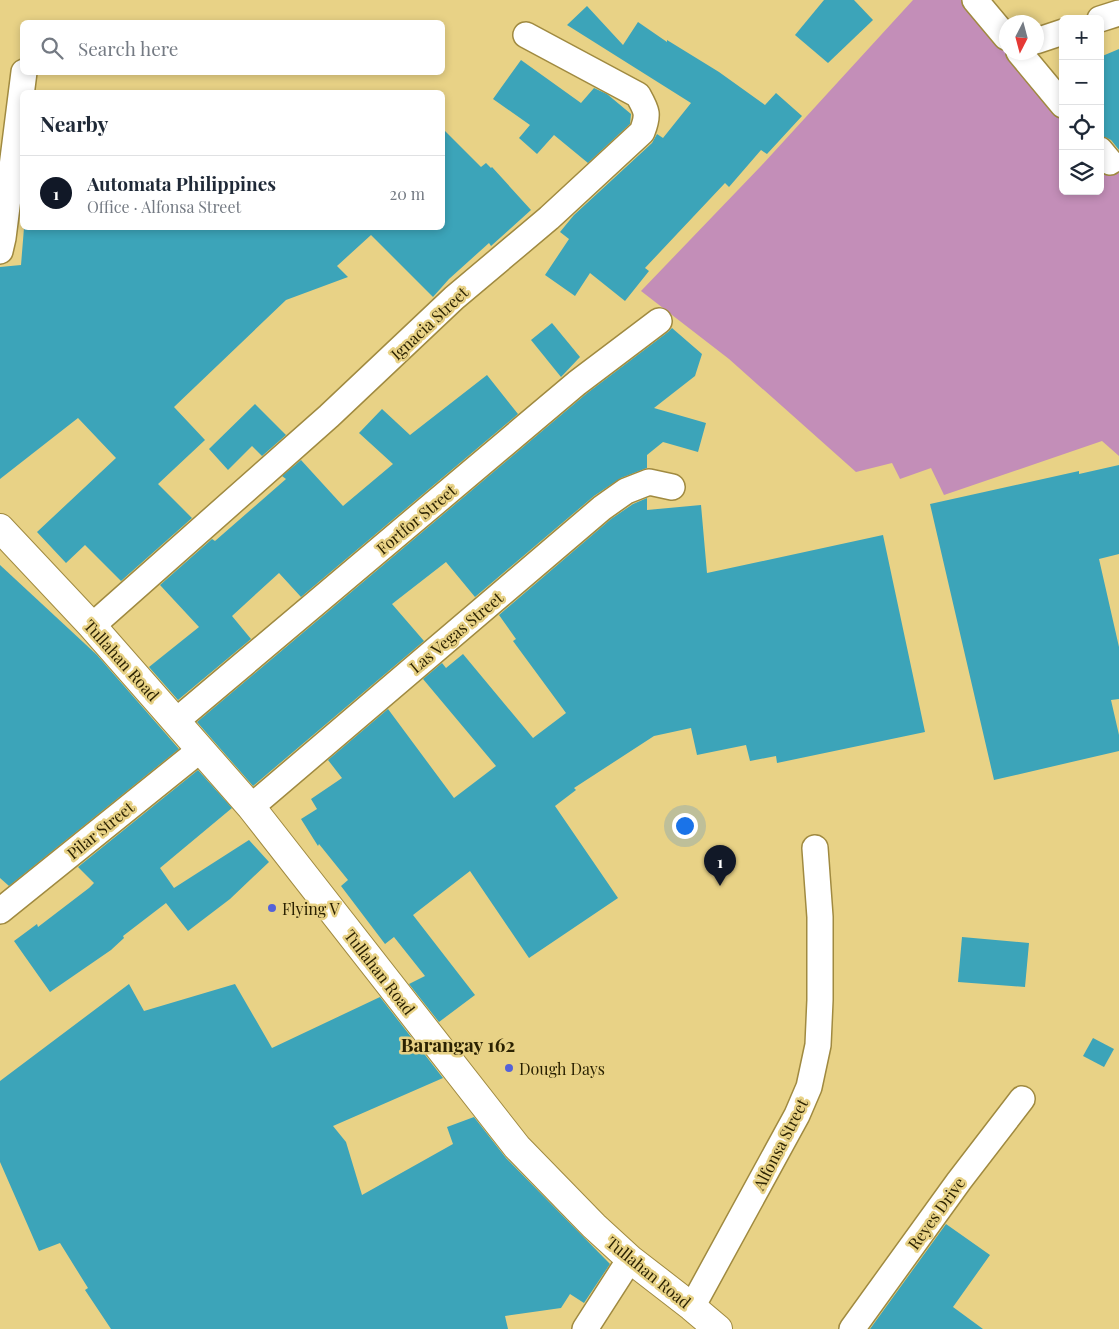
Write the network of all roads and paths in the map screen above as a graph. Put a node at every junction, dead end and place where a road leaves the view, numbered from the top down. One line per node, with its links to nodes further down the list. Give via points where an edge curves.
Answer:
1 (975, 0): 4 (street)
2 (1119, 13): 3 (street)
3 (1104, 19)
4 (999, 29)
5 (1059, 33): 7 (street)
6 (526, 35): 17 (street, Ignacia Street, via 638,95 648,119 642,132)
7 (1044, 39)
8 (1026, 60): 11 (street)
9 (24, 75): 10 (street)
10 (22, 90)
11 (1059, 100)
12 (20, 104): 13 (street)
13 (0, 251)
14 (659, 321): 18 (street, Fortfor Street, via 577,383)
15 (672, 486): 20 (street, Las Vegas Street, via 649,482 626,490 602,508)
16 (0, 528): 17 (main road, Tullahan Road)
17 (92, 626): 18 (main road, Tullahan Road)
18 (176, 721): 19 (main road, Tullahan Road)
19 (200, 750): 20 (main road, Tullahan Road); 22 (street, Pilar Street)
20 (251, 807): 24 (main road, Tullahan Road, via 517,1147)
21 (815, 848): 25 (street, Alfonsa Street, via 820,917 820,1000 818,1045 809,1087 797,1116)
22 (0, 911)
23 (1022, 1099): 29 (street, Reyes Drive)
24 (630, 1259): 25 (main road, Tullahan Road); 26 (street)
25 (692, 1306): 28 (main road, Tullahan Road)
26 (586, 1326): 27 (street)
27 (563, 1329)
28 (718, 1329)
29 (852, 1329)

